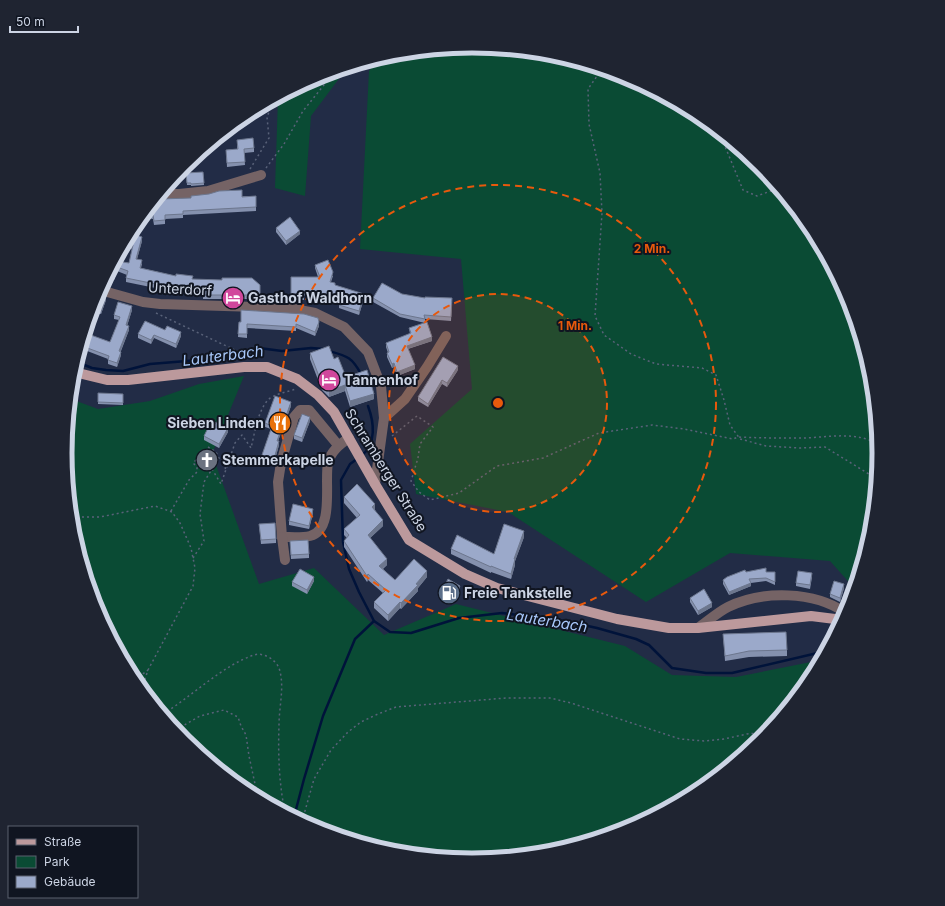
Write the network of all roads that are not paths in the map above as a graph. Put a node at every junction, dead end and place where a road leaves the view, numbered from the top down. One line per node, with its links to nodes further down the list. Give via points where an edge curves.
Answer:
1 (261, 175): 2 (street, via 208,191)
2 (168, 194)
3 (107, 292): 6 (street, Unterdorf, via 160,304 283,308 315,313 344,327 368,352 381,386)
4 (446, 336): 6 (street, via 405,399)
5 (80, 374): 7 (main road, Schramberger Straße, via 107,380 128,380 244,367 267,367 297,379 318,395 334,412)
6 (384, 418): 9 (street, Unterdorf)
7 (349, 438): 8 (street); 9 (main road, Schramberger Straße)
8 (338, 445): 10 (street, via 328,462 327,512 320,529 311,536); 10 (street, via 309,410 300,410 294,417 278,482)
9 (374, 484): 14 (main road, Schramberger Straße, via 410,540 447,564 480,581 517,594 616,619 669,628)
10 (282, 537): 11 (street)
11 (285, 560)
12 (840, 610): 14 (street, via 822,601 789,595 754,598 728,607)
13 (836, 619): 14 (main road, Schramberger Straße, via 811,616)
14 (698, 628)

